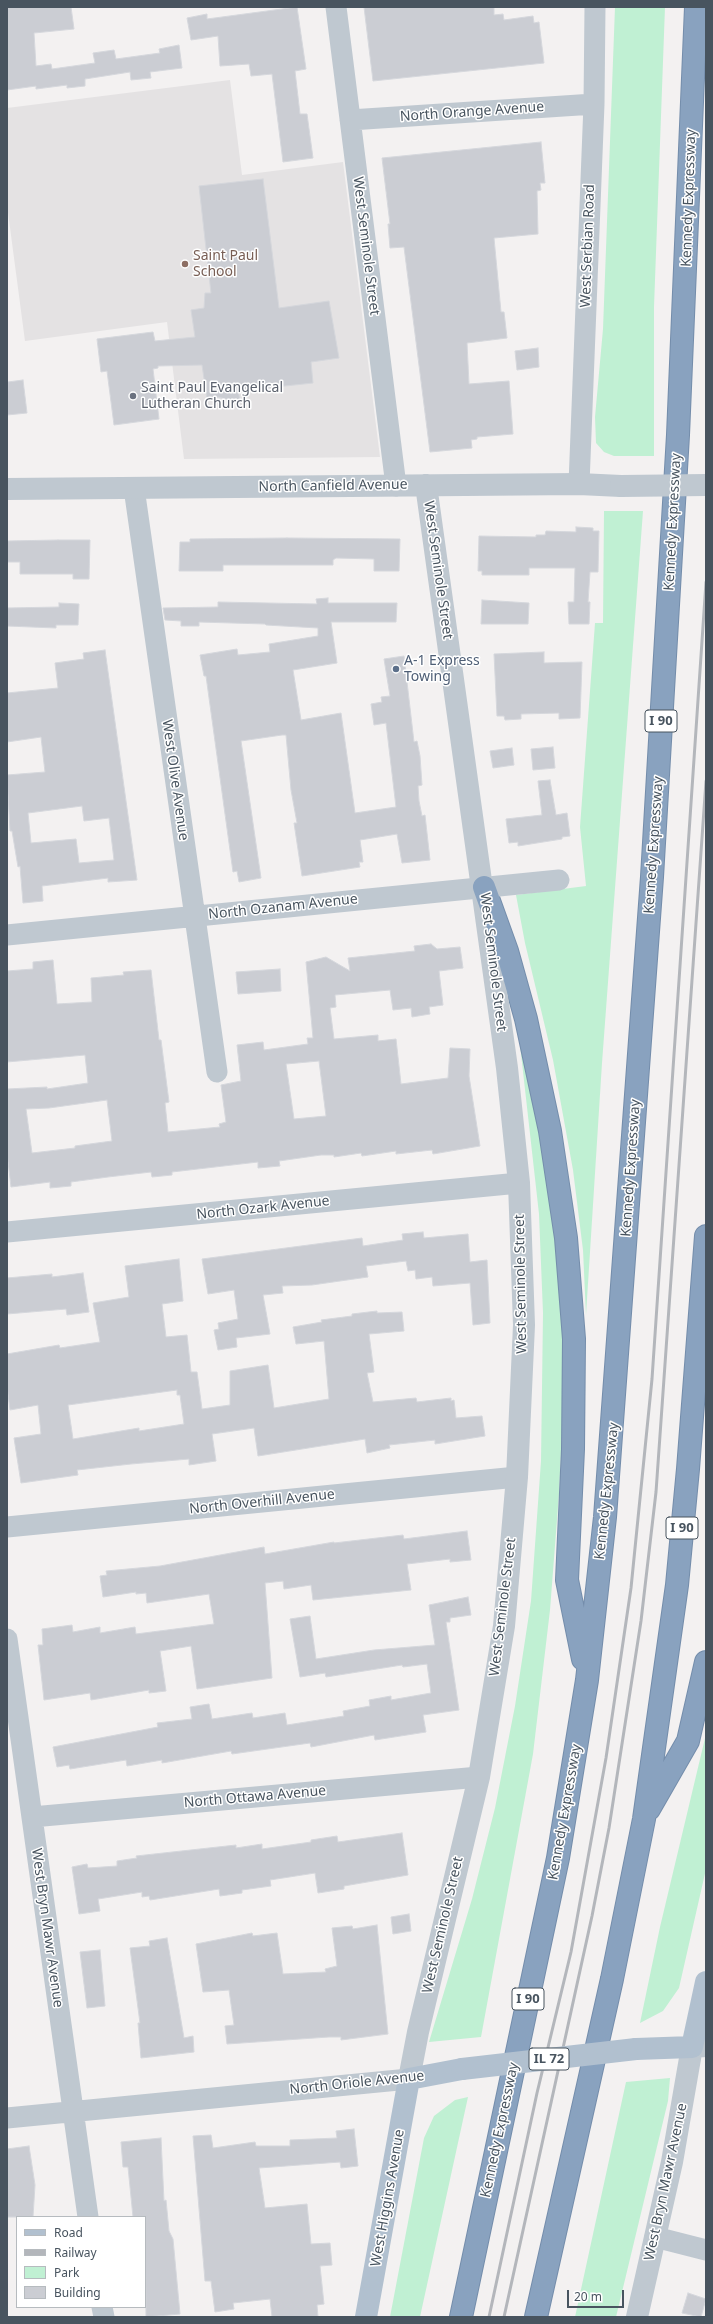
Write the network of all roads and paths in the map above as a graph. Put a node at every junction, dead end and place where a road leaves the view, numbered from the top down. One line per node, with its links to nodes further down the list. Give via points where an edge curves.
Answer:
1 (336, 7): 5 (street, West Seminole Street)
2 (595, 7): 4 (street, West Serbian Road)
3 (696, 7): 24 (highway, Kennedy Expressway / I 90, via 678,435 652,877 613,1435)
4 (594, 104): 5 (street, North Orange Avenue); 6 (street, West Serbian Road)
5 (350, 120): 9 (street, West Seminole Street)
6 (579, 484): 7 (street, North Canfield Avenue); 8 (street, North Canfield Avenue, bridge)
7 (426, 485): 9 (street, North Canfield Avenue); 13 (street, West Seminole Street)
8 (706, 485)
9 (396, 486): 10 (street, North Canfield Avenue)
10 (134, 488): 11 (street, North Canfield Avenue); 14 (street, West Olive Avenue)
11 (7, 489)
12 (559, 880): 13 (street, North Ozanam Avenue)
13 (484, 887): 14 (street, North Ozanam Avenue); 17 (street, West Seminole Street); 24 (highway, via 507,951 526,1019 550,1131 566,1238 574,1339 573,1449 567,1580)
14 (195, 916): 15 (street, North Ozanam Avenue); 16 (street, West Olive Avenue)
15 (7, 935)
16 (217, 1072)
17 (519, 1183): 18 (street, North Ozark Avenue); 20 (street, West Seminole Street, via 524,1326)
18 (7, 1232)
19 (706, 1236): 27 (highway, I 90, via 688,1469 676,1585)
20 (517, 1477): 21 (street, North Overhill Avenue); 25 (street, West Seminole Street, via 504,1626)
21 (7, 1527)
22 (7, 1639): 26 (street, West Bryn Mawr Avenue)
23 (706, 1662): 27 (highway, via 688,1741)
24 (587, 1680): 37 (highway, Kennedy Expressway / I 90, via 558,1858)
25 (479, 1777): 26 (street, North Ottawa Avenue); 30 (street, West Seminole Street)
26 (32, 1817): 31 (street, West Bryn Mawr Avenue)
27 (644, 1819): 38 (highway, I 90, via 612,1979)
28 (706, 1982): 29 (main road)
29 (699, 2046): 30 (main road, North Oriole Avenue / IL 72, bridge, via 636,2049 462,2069); 34 (street, West Bryn Mawr Avenue)
30 (409, 2079): 31 (street, North Oriole Avenue); 36 (main road, West Higgins Avenue)
31 (72, 2112): 32 (street, North Oriole Avenue); 33 (street, West Bryn Mawr Avenue)
32 (7, 2118)
33 (88, 2216)
34 (655, 2237): 35 (street); 39 (street, West Bryn Mawr Avenue)
35 (706, 2250)
36 (366, 2317)
37 (461, 2317)
38 (536, 2317)
39 (637, 2317)

